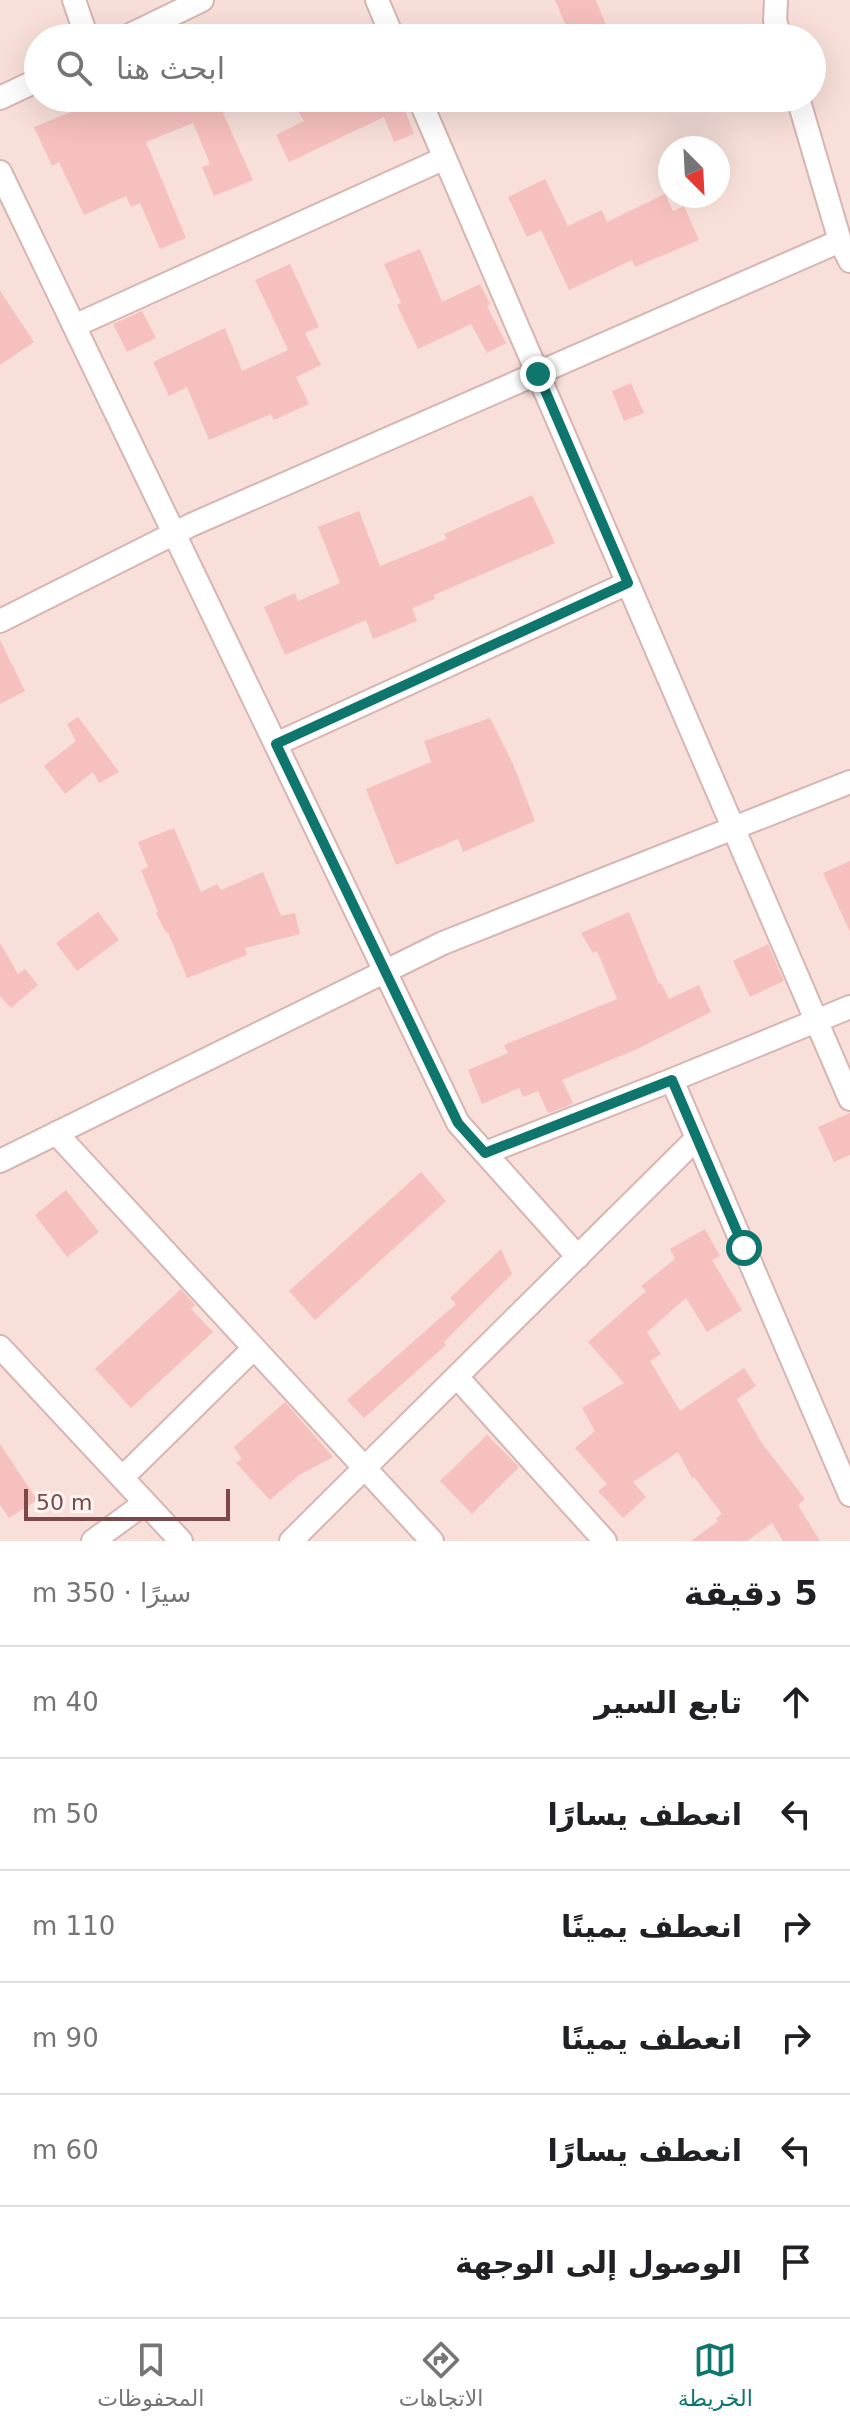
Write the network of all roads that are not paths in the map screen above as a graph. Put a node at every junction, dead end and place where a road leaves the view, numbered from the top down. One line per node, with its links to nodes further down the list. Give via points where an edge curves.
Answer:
1 (74, 0): 5 (street)
2 (202, 0): 6 (street)
3 (377, 0): 7 (street)
4 (776, 0): 8 (street)
5 (82, 24)
6 (153, 24)
7 (387, 24)
8 (776, 24)
9 (24, 87): 10 (street)
10 (0, 98)
11 (425, 112): 13 (street)
12 (802, 112): 15 (street)
13 (445, 158): 16 (street); 17 (street)
14 (0, 172): 16 (street)
15 (845, 251): 17 (street)
16 (74, 326): 18 (street)
17 (538, 374): 18 (street); 19 (street)
18 (175, 533): 20 (street); 21 (street)
19 (628, 583): 21 (street); 23 (street)
20 (0, 621)
21 (276, 744): 24 (street)
22 (850, 782): 23 (street)
23 (733, 828): 24 (street); 26 (street)
24 (385, 971): 29 (street); 31 (street, via 458,1123)
25 (850, 1007): 26 (street)
26 (816, 1021): 27 (street); 28 (street)
27 (672, 1080): 30 (street); 31 (street)
28 (850, 1099)
29 (56, 1133): 32 (street); 35 (street)
30 (697, 1138): 33 (street); 39 (street)
31 (485, 1153): 33 (street)
32 (0, 1161)
33 (578, 1257): 36 (street)
34 (0, 1347): 38 (street)
35 (254, 1348): 37 (street); 38 (street)
36 (457, 1377): 37 (street); 45 (street)
37 (365, 1468): 43 (street); 44 (street)
38 (122, 1478): 40 (street)
39 (850, 1495)
40 (145, 1503): 41 (street); 42 (street)
41 (93, 1541)
42 (181, 1541)
43 (291, 1541)
44 (432, 1541)
45 (605, 1541)

